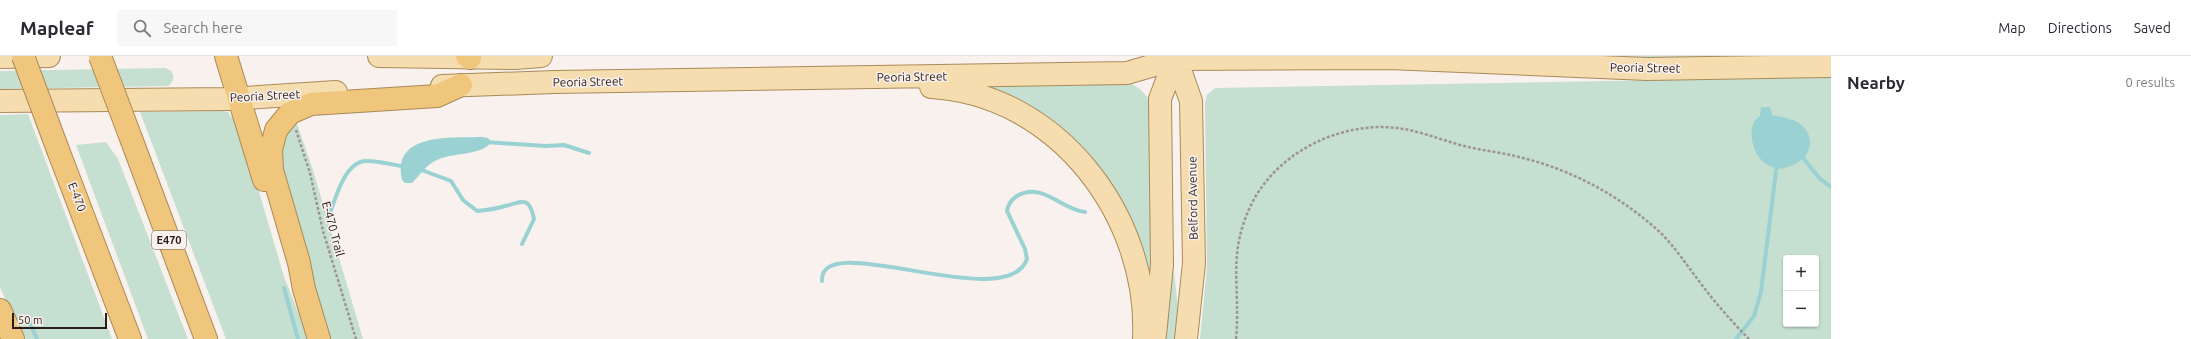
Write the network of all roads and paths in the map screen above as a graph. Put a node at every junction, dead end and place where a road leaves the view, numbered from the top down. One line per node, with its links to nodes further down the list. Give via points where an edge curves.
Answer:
1 (23, 56): 20 (highway, E-470, bridge)
2 (48, 56): 7 (main road)
3 (100, 56): 21 (highway, E470, bridge)
4 (226, 56): 14 (highway)
5 (379, 56): 8 (main road)
6 (541, 56): 8 (main road)
7 (0, 57)
8 (468, 57)
9 (1170, 57): 10 (main road, Peoria Street); 12 (main road, Peoria Street, via 1127,73); 25 (main road, via 1160,99 1162,270); 26 (main road, Belford Avenue, via 1191,101 1194,263)
10 (1388, 57): 11 (main road, Peoria Street, via 1647,69)
11 (1831, 66)
12 (824, 78): 13 (main road, Peoria Street); 24 (main road, via 846,88 929,87 970,94 1014,111 1054,136 1077,157 1096,180 1126,232 1141,284)
13 (461, 85): 14 (main road, Peoria Street); 17 (highway, via 438,96 311,104 294,111 282,121 272,142 271,164)
14 (239, 98): 15 (main road, Peoria Street); 17 (highway, via 290,267)
15 (0, 101)
16 (294, 124): 23 (path, E-470 Trail)
17 (304, 289): 22 (highway)
18 (0, 310): 19 (highway)
19 (13, 339)
20 (130, 339)
21 (206, 339)
22 (319, 339)
23 (356, 339)
24 (1144, 339)
25 (1154, 339)
26 (1186, 339)
27 (1236, 339): 28 (path, via 1236,249 1242,225 1261,189 1283,165 1317,142 1339,133 1379,127 1412,131 1465,146 1536,161 1572,174 1610,194 1659,231 1703,287)
28 (1749, 339)

